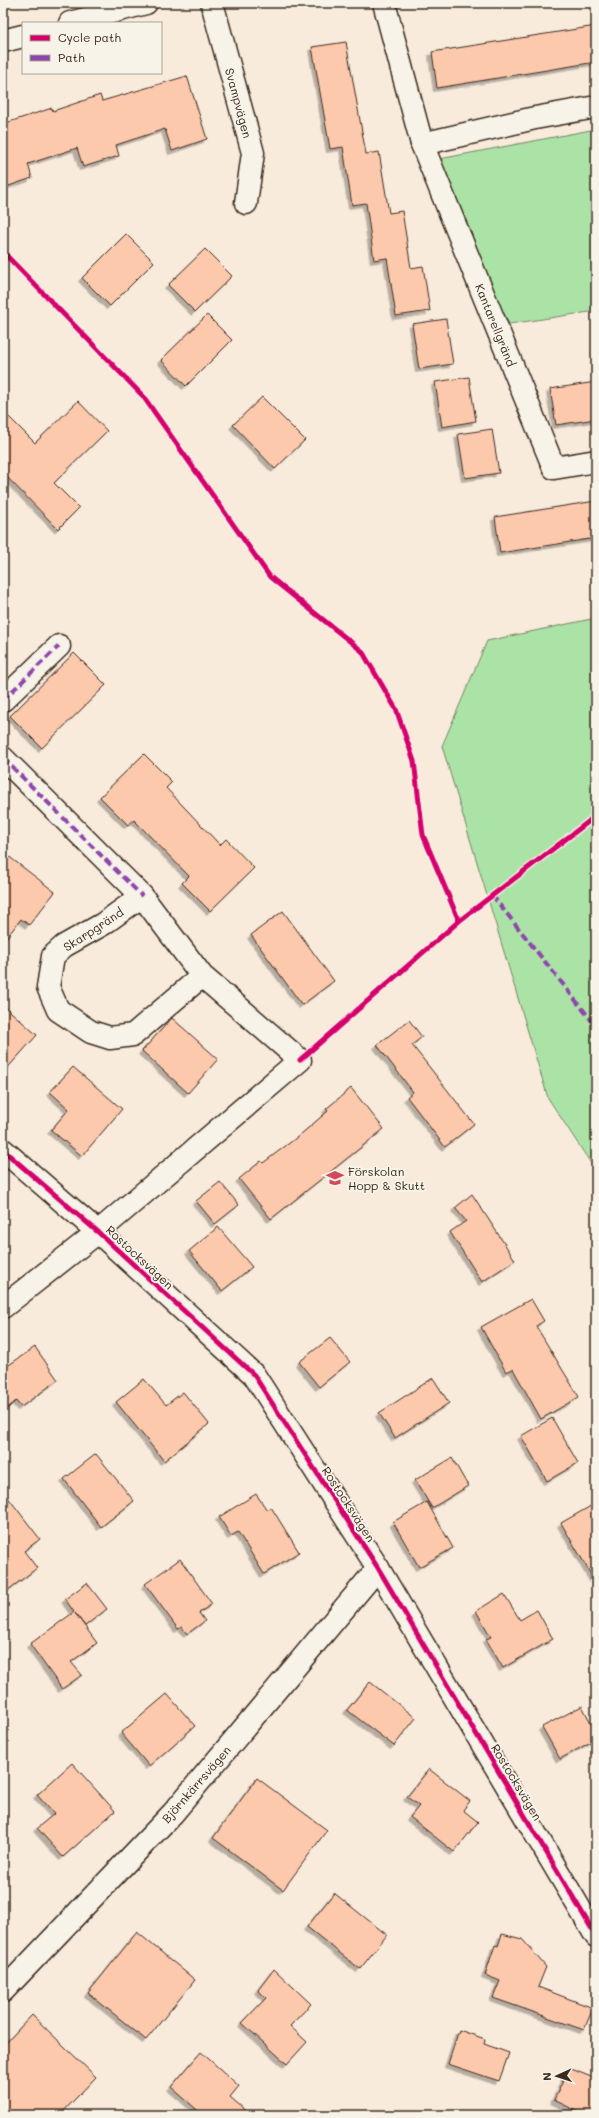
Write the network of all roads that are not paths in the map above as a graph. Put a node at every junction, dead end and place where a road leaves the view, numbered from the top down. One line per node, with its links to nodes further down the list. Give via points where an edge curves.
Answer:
1 (146, 3): 4 (street)
2 (212, 3): 9 (street, Svampvägen, via 253,153)
3 (384, 3): 8 (street, Kantarellgränd)
4 (74, 22)
5 (22, 36): 6 (street)
6 (3, 41)
7 (596, 107): 8 (street, via 534,118)
8 (422, 144): 10 (street, Kantarellgränd, via 554,468)
9 (246, 204)
10 (596, 461)
11 (59, 646): 12 (street)
12 (3, 700)
13 (3, 758): 14 (street)
14 (142, 896): 15 (street); 15 (street, Skarpgränd, via 103,924 64,946 53,956 48,986 58,1010 91,1032 110,1038 133,1035)
15 (202, 976): 17 (street, via 300,1060)
16 (3, 1150): 17 (street, Rostocksvägen)
17 (98, 1232): 18 (street); 19 (street, Rostocksvägen, via 254,1375)
18 (3, 1307)
19 (378, 1568): 20 (street, Rostocksvägen); 21 (street, Björnkärrsvägen, via 173,1813)
20 (596, 1936)
21 (3, 1991)

